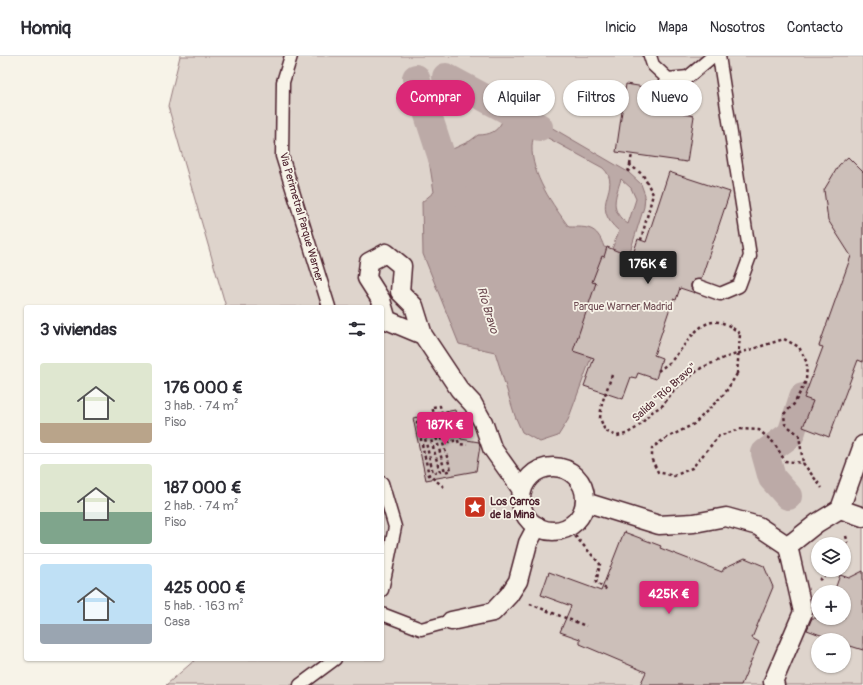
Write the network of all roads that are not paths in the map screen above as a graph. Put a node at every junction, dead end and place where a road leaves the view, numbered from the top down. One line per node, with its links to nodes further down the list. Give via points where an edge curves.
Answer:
1 (291, 56): 8 (lane, Via Perimetral Parque Warner, via 283,82 282,156)
2 (650, 56): 3 (lane, via 653,65 668,78 688,77)
3 (713, 56)
4 (719, 56): 5 (lane, via 750,256 738,286 720,294)
5 (698, 286)
6 (408, 288): 7 (street); 7 (street, via 402,266 386,252 369,262 366,278); 11 (street)
7 (381, 300): 9 (street)
8 (328, 305)
9 (382, 305)
10 (384, 310): 11 (street, via 387,320)
11 (423, 335): 14 (street, via 437,347 459,389 473,404 482,406 483,422 492,448)
12 (863, 445): 16 (street)
13 (384, 490): 20 (lane, via 395,527)
14 (522, 490): 15 (street, via 526,480 543,468 564,469 580,482); 18 (street, via 523,511)
15 (585, 502): 18 (street, via 576,521 567,527 557,531); 19 (street, via 659,525 694,523 726,517 758,526)
16 (840, 509): 17 (street); 19 (street)
17 (863, 517)
18 (537, 526): 22 (street, via 528,543 518,581 509,595 493,612)
19 (788, 546): 25 (street, via 803,612 773,682)
20 (384, 580)
21 (384, 615): 22 (lane, via 421,629)
22 (451, 621)
23 (332, 661): 24 (lane)
24 (300, 685)
25 (775, 685)

